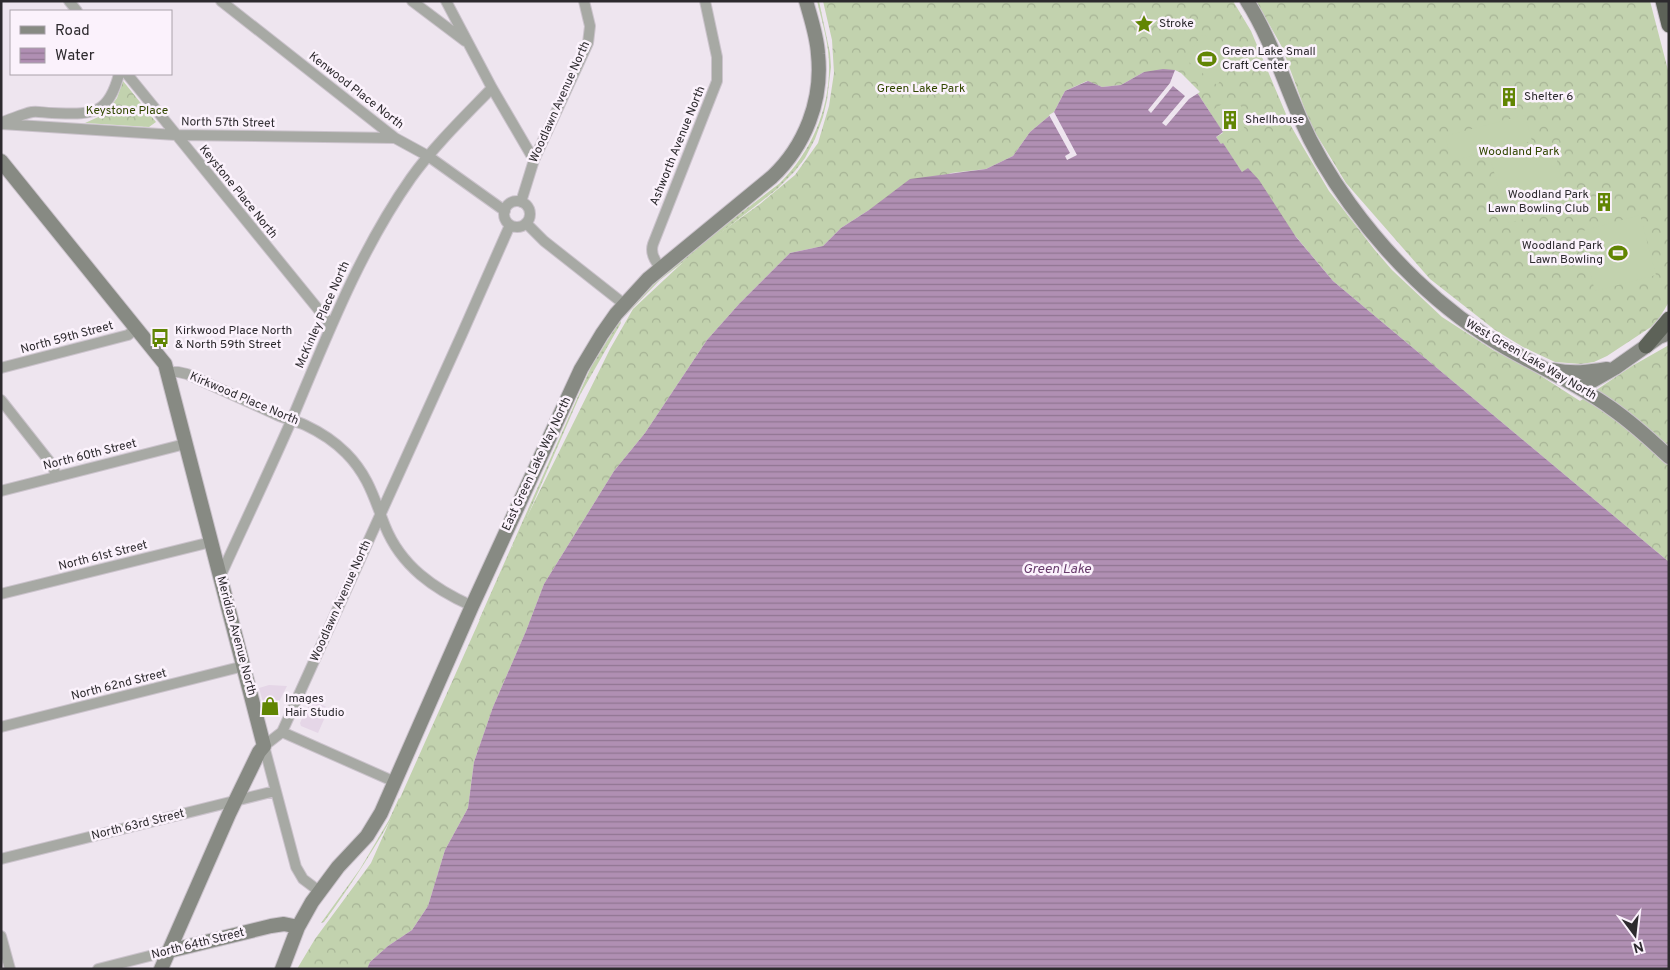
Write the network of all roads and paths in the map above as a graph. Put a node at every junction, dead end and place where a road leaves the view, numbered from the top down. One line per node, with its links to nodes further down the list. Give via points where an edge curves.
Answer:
1 (221, 1): 16 (street, Kenwood Place North)
2 (412, 1): 10 (street)
3 (446, 1): 10 (street)
4 (584, 1): 18 (street, Woodlawn Avenue North, via 590,26 588,43)
5 (705, 1): 24 (street, Ashworth Avenue North, via 717,57 717,81 651,250)
6 (806, 1): 24 (main road, East Green Lake Way North, via 817,42 819,73 812,112 800,142 772,177)
7 (1246, 1): 32 (main road, West Green Lake Way North, via 1270,44 1311,142 1334,181 1386,248 1452,312 1506,348)
8 (1663, 1): 9 (highway)
9 (1669, 25)
10 (467, 42): 13 (street)
11 (119, 75): 14 (street, North 57th Street, via 115,91 97,110 84,114 32,112)
12 (128, 75): 15 (street, Keystone Place North)
13 (492, 88): 17 (street, McKinley Place North); 18 (street)
14 (1, 123): 15 (street, North 57th Street)
15 (176, 135): 16 (street, North 57th Street); 27 (street, Keystone Place North)
16 (395, 138): 17 (street, Kenwood Place North)
17 (428, 156): 21 (street, Kenwood Place North); 27 (street, McKinley Place North, via 367,248)
18 (534, 160): 20 (street, Woodlawn Avenue North)
19 (1, 161): 28 (main road)
20 (521, 202): 21 (street, via 513,202); 22 (street, via 529,211)
21 (504, 211): 23 (street, via 505,220)
22 (526, 223): 23 (street, via 520,227); 25 (street)
23 (510, 225): 42 (street, Woodlawn Avenue North)
24 (660, 267): 25 (main road, East Green Lake Way North)
25 (624, 304): 46 (main road, East Green Lake Way North, via 581,369)
26 (1669, 319): 30 (highway)
27 (331, 325): 37 (street, McKinley Place North)
28 (137, 328): 31 (street, North 59th Street, via 128,335); 34 (main road)
29 (1669, 333): 30 (main road)
30 (1646, 346): 33 (main road)
31 (1, 368)
32 (1544, 368): 33 (main road, via 1578,372); 35 (main road, West Green Lake Way North)
33 (1615, 368): 35 (main road)
34 (168, 372): 37 (street, Kirkwood Place North, via 187,374); 38 (main road, Meridian Avenue North)
35 (1580, 388): 39 (main road, West Green Lake Way North, via 1612,408)
36 (1, 400): 40 (street, via 53,466)
37 (292, 420): 42 (street, Kirkwood Place North, via 328,438 347,453 369,484); 44 (street, McKinley Place North)
38 (185, 444): 40 (street, North 60th Street); 43 (main road, Meridian Avenue North)
39 (1669, 457)
40 (56, 476): 41 (street, North 60th Street)
41 (1, 491)
42 (381, 515): 46 (street, Kirkwood Place North, via 399,550 419,574); 49 (street, Woodlawn Avenue North)
43 (211, 542): 44 (main road, Meridian Avenue North); 45 (street, North 61st Street)
44 (220, 577): 47 (main road, Meridian Avenue North)
45 (1, 594)
46 (472, 606): 51 (main road, East Green Lake Way North)
47 (244, 666): 48 (street, North 62nd Street); 50 (main road, Meridian Avenue North)
48 (1, 727)
49 (282, 732): 50 (street, Woodlawn Avenue North); 51 (street)
50 (264, 746): 52 (street, Meridian Avenue North); 53 (main road, Woodlawn Avenue North)
51 (395, 782): 55 (main road, East Green Lake Way North, via 367,836)
52 (276, 791): 53 (street, North 63rd Street); 55 (street, Meridian Avenue North, via 299,873)
53 (235, 801): 54 (street, North 63rd Street); 58 (main road, Woodlawn Avenue North)
54 (1, 859)
55 (319, 891): 56 (main road, East Green Lake Way North)
56 (298, 927): 58 (main road, North 64th Street, via 272,926); 62 (main road, East Green Lake Way North)
57 (1, 936): 59 (street)
58 (169, 951): 60 (street, North 64th Street); 61 (main road, Woodlawn Avenue North)
59 (10, 969)
60 (98, 969)
61 (161, 969)
62 (282, 969)

